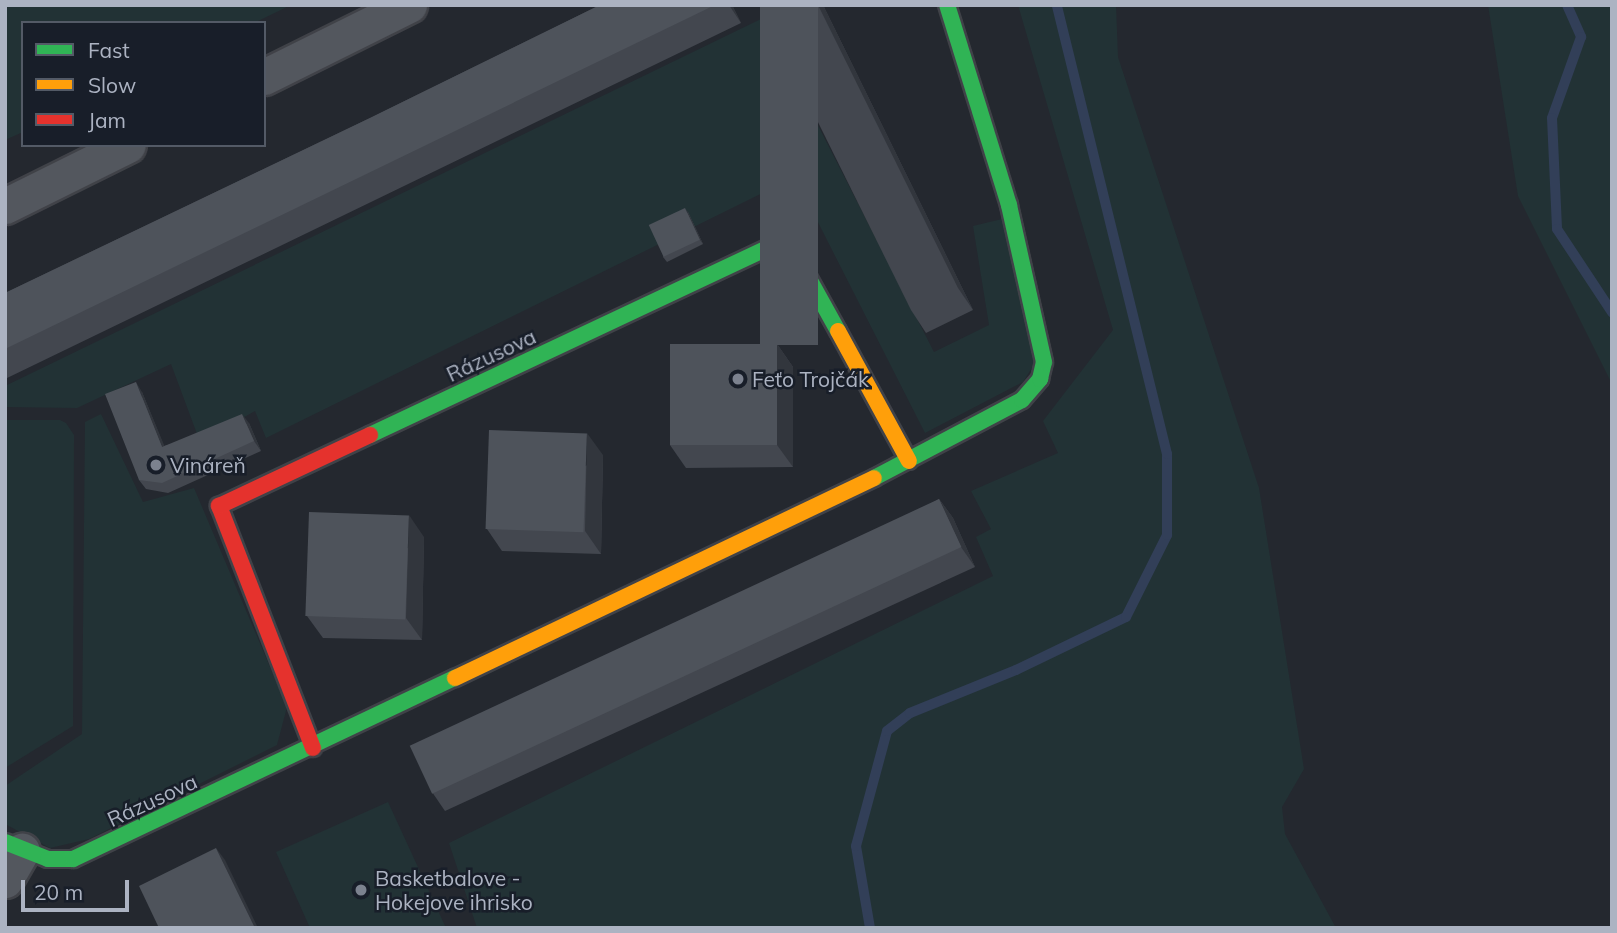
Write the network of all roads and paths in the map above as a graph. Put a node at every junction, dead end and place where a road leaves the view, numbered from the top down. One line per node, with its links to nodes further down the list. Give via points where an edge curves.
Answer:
1 (409, 5): 3 (street)
2 (947, 5): 6 (street, Rázusova, via 1010,205 1044,362 1040,379 1022,400)
3 (266, 76)
4 (124, 147): 5 (street)
5 (5, 206)
6 (909, 461): 7 (street, Rázusova); 7 (street, Rázusova, via 788,239 219,506)
7 (313, 748): 8 (street, Rázusova, via 73,859)
8 (11, 858)

